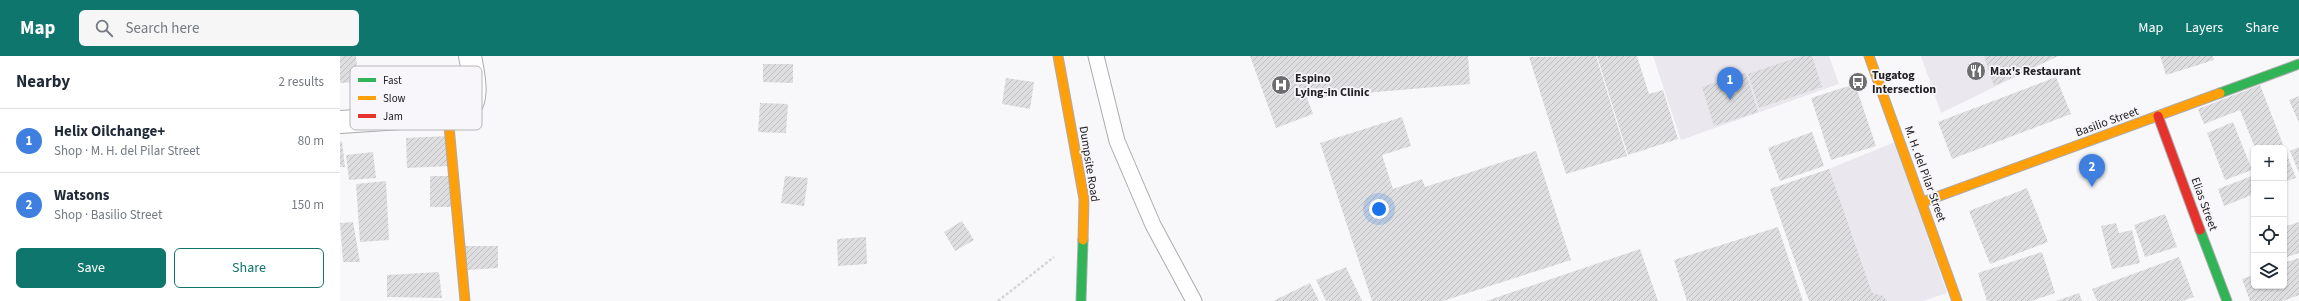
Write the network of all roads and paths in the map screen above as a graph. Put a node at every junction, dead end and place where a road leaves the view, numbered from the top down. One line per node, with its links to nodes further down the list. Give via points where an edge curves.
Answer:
1 (470, 56): 6 (street)
2 (1058, 56): 12 (street, Dumpsite Road, via 1084,200)
3 (1096, 56): 16 (lane, via 1117,141 1153,225)
4 (1870, 56): 11 (street, M. H. del Pilar Street)
5 (2299, 64): 7 (street, Basilio Street)
6 (472, 66)
7 (2158, 116): 11 (street, Basilio Street); 18 (street, Elias Street)
8 (350, 121): 9 (street)
9 (340, 122)
10 (449, 130): 13 (street)
11 (1923, 202): 17 (street, M. H. del Pilar Street)
12 (1084, 233): 14 (path); 15 (street, Dumpsite Road)
13 (465, 301)
14 (998, 301)
15 (1081, 301)
16 (1194, 301)
17 (1957, 301)
18 (2227, 301)

